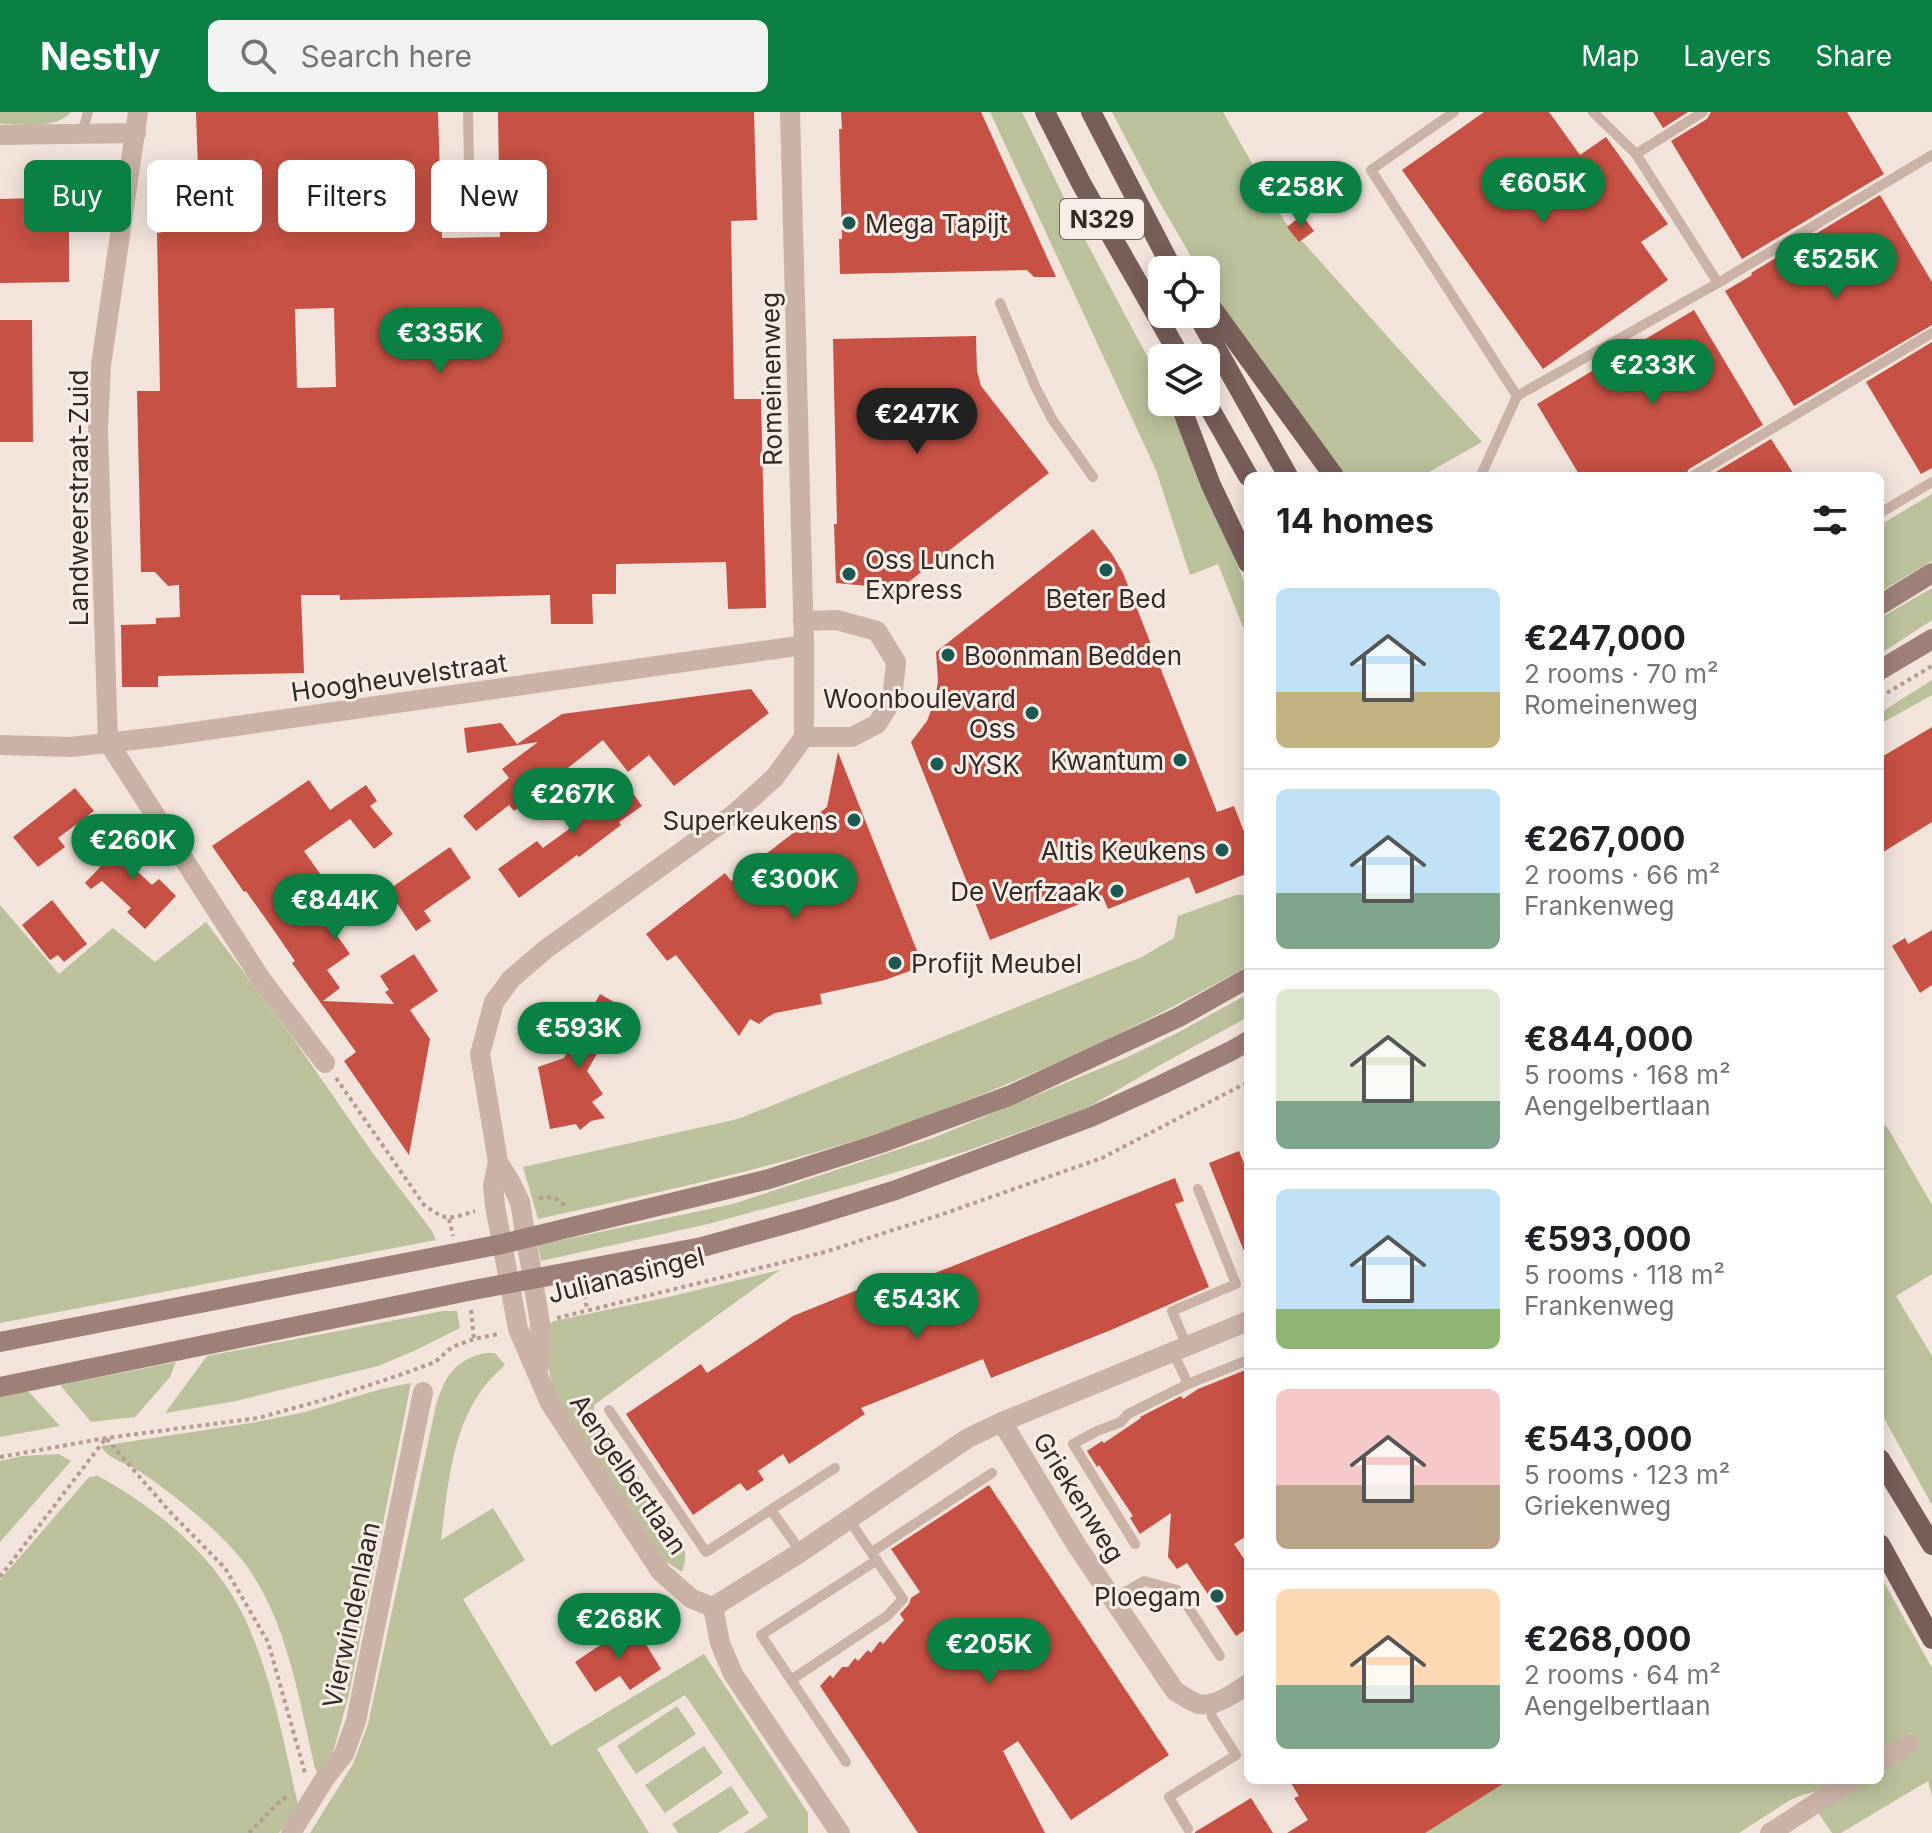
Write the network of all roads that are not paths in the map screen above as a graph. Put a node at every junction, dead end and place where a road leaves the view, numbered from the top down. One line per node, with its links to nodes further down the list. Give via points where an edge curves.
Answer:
1 (88, 112): 11 (lane)
2 (138, 112): 10 (street, Landweerstraat-Zuid)
3 (468, 112): 15 (lane)
4 (790, 112): 39 (street, Romeinenweg)
5 (1045, 112): 20 (main road, N329)
6 (1091, 112): 16 (main road, N329)
7 (1454, 112): 25 (lane, via 1371,170)
8 (1593, 112): 13 (lane)
9 (1703, 112): 13 (lane)
10 (136, 133): 11 (street); 44 (street, Landweerstraat-Zuid, via 101,365 98,430)
11 (82, 134): 12 (street)
12 (0, 135)
13 (1636, 154): 19 (lane)
14 (1932, 155): 19 (lane)
15 (469, 160)
16 (1155, 239): 17 (main road, N329); 18 (main road, N329)
17 (1165, 256)
18 (1169, 256)
19 (1718, 283): 25 (lane)
20 (1148, 300)
21 (1000, 303): 33 (lane, via 1052,419)
22 (1220, 319): 30 (main road)
23 (1205, 328): 29 (main road)
24 (1932, 333): 32 (lane)
25 (1517, 396): 31 (lane)
26 (1184, 416): 36 (main road)
27 (1214, 416): 28 (main road)
28 (1246, 472)
29 (1286, 472)
30 (1331, 472)
31 (1482, 472)
32 (1700, 472)
33 (1093, 477)
34 (1932, 482): 35 (lane)
35 (1884, 511)
36 (1244, 555)
37 (1932, 573): 38 (main road)
38 (1884, 603)
39 (803, 621): 41 (street, Romeinenweg); 43 (street, via 837,620 877,631 896,662 892,700 877,724 852,737)
40 (1932, 639): 42 (main road)
41 (804, 645): 43 (street, Romeinenweg); 44 (street, Hoogheuvelstraat)
42 (1884, 668)
43 (804, 737): 49 (street, via 775,777 734,814 546,949 494,1002 480,1054)
44 (108, 742): 45 (street, Hoogheuvelstraat); 48 (street, via 261,979)
45 (0, 745)
46 (1244, 980): 51 (main road, via 1179,1017 1009,1096 881,1143 769,1179)
47 (1244, 1043): 53 (main road, Julianasingel, via 1091,1117 896,1190 702,1247)
48 (325, 1063)
49 (498, 1162): 51 (street, Aengelbertlaan, via 520,1202); 52 (street, Aengelbertlaan, via 493,1185)
50 (1198, 1189): 57 (lane, via 1236,1284 1172,1311)
51 (526, 1238): 52 (main road); 53 (street, Aengelbertlaan)
52 (502, 1244): 54 (street, Aengelbertlaan); 56 (main road)
53 (533, 1279): 54 (main road, Julianasingel); 59 (street, Aengelbertlaan, via 540,1323)
54 (509, 1283): 59 (street, Aengelbertlaan, via 518,1329); 61 (main road, Julianasingel)
55 (1244, 1323): 57 (street, Griekenweg)
56 (0, 1342)
57 (1180, 1349): 60 (lane); 64 (street, Griekenweg)
58 (1244, 1362): 60 (lane)
59 (537, 1371): 79 (street, Aengelbertlaan, via 550,1403 661,1572 692,1599)
60 (1188, 1384): 72 (lane, via 1073,1444)
61 (0, 1387)
62 (423, 1392): 90 (street, Vierwindenlaan, via 356,1721 344,1754 310,1791)
63 (609, 1410): 70 (lane, via 706,1552)
64 (1002, 1422): 71 (street, Griekenweg, via 968,1438); 78 (street, Griekenweg)
65 (1884, 1453): 69 (main road)
66 (1884, 1465): 69 (main road)
67 (835, 1468): 70 (lane)
68 (992, 1473): 76 (lane)
69 (1892, 1478): 73 (main road)
70 (771, 1510): 75 (lane)
71 (849, 1520): 75 (street, Griekenweg); 76 (lane)
72 (1135, 1544)
73 (1932, 1545)
74 (1884, 1551): 80 (main road)
75 (801, 1552): 79 (street, Griekenweg)
76 (874, 1556): 82 (lane, via 903,1599 887,1616); 82 (lane, via 761,1635)
77 (1884, 1577): 80 (main road)
78 (1113, 1599): 81 (lane, via 1144,1581 1177,1590); 84 (street, Griekenweg, via 1175,1691 1198,1704)
79 (713, 1607): 91 (street, via 733,1674)
80 (1930, 1634)
81 (1220, 1656)
82 (791, 1680): 87 (lane)
83 (1244, 1686): 84 (street)
84 (1210, 1703): 89 (lane, via 1212,1717 1236,1755 1169,1797)
85 (1908, 1744): 86 (street)
86 (1884, 1759)
87 (846, 1762)
88 (1846, 1784): 92 (street)
89 (1188, 1829)
90 (291, 1833)
91 (840, 1833)
92 (1770, 1833)

